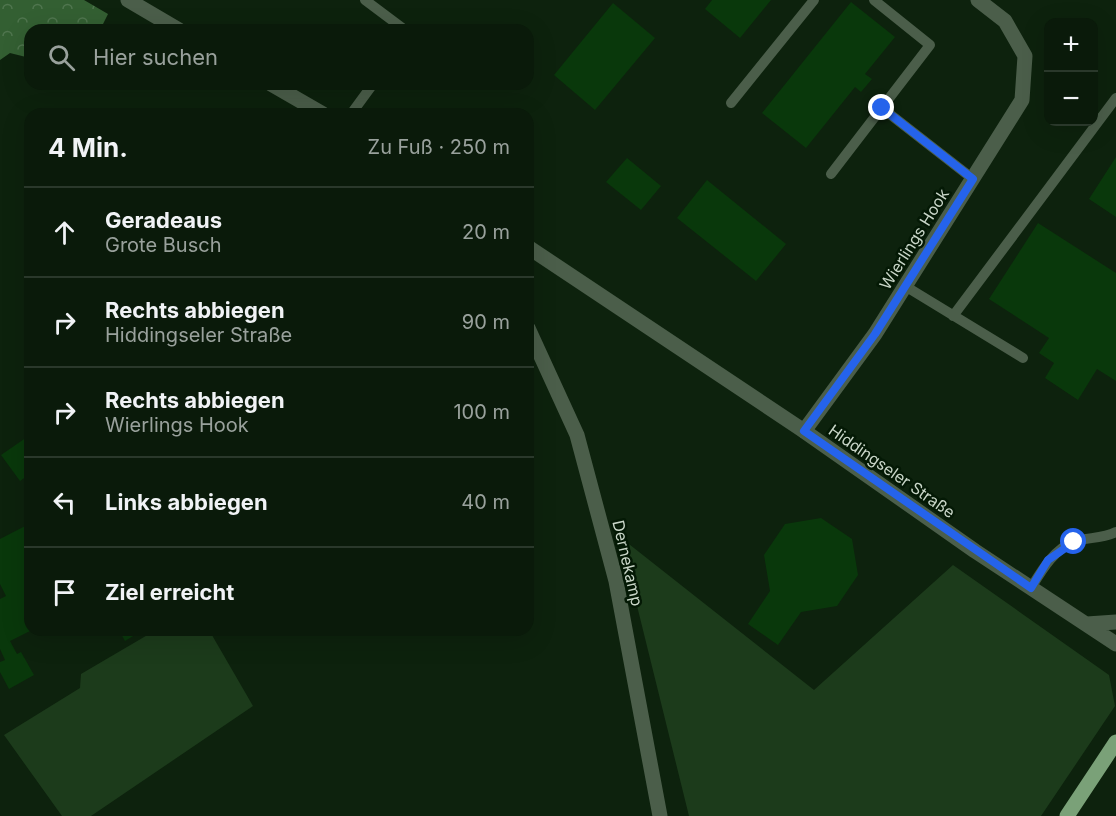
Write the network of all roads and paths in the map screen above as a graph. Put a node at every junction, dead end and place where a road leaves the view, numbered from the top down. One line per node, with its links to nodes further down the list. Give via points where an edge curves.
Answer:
1 (128, 0): 6 (street)
2 (365, 0): 7 (lane)
3 (814, 0): 11 (lane)
4 (874, 0): 14 (lane, via 930,45)
5 (978, 0): 16 (street, Wierlings Hook, via 1005,21 1025,56 1022,100)
6 (169, 24)
7 (397, 24)
8 (281, 90): 12 (street)
9 (369, 90): 13 (lane)
10 (1116, 98): 19 (lane)
11 (731, 103)
12 (313, 108)
13 (355, 108)
14 (882, 108): 15 (lane); 16 (lane)
15 (831, 174)
16 (973, 179): 18 (street, Wierlings Hook)
17 (534, 256): 22 (street, Hiddingseler Straße)
18 (905, 286): 19 (lane); 22 (street, Wierlings Hook)
19 (953, 316): 21 (lane)
20 (534, 341): 29 (street, Dernekamp, via 577,435 616,581)
21 (1023, 358)
22 (804, 431): 24 (street, Hiddingseler Straße)
23 (1116, 532): 24 (lane, via 1074,542 1048,560)
24 (1031, 588): 26 (street, Hiddingseler Straße)
25 (1116, 622): 26 (street)
26 (1087, 624): 27 (street, Hiddingseler Straße)
27 (1116, 644)
28 (1116, 742): 30 (main road)
29 (660, 816)
30 (1067, 816)

